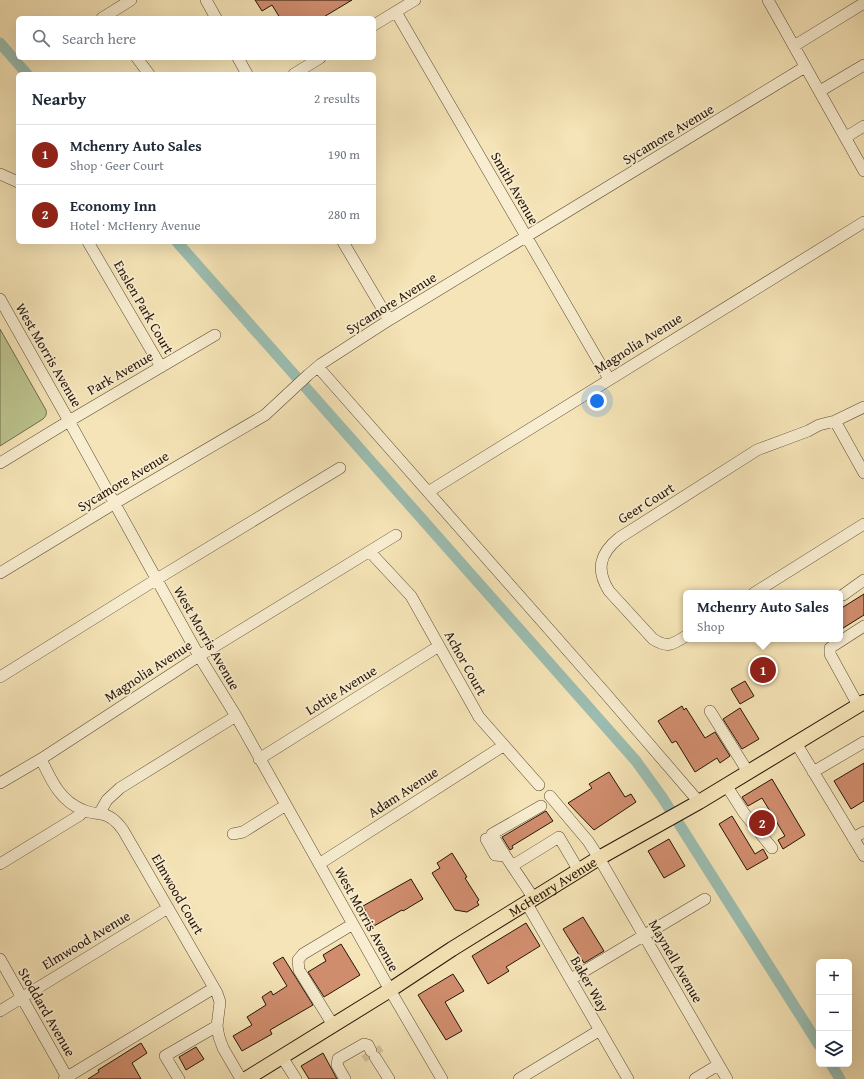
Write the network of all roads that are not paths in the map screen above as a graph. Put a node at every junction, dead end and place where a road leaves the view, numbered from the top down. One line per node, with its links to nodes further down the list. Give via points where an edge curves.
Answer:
1 (131, 0): 7 (street)
2 (206, 0): 8 (street)
3 (415, 0): 6 (street)
4 (768, 0): 10 (street)
5 (864, 3): 10 (street)
6 (396, 12): 9 (street); 26 (street, Smith Avenue)
7 (106, 16)
8 (215, 16)
9 (376, 24)
10 (794, 46): 15 (street)
11 (138, 60): 16 (street)
12 (239, 60): 17 (street)
13 (317, 60): 18 (street)
14 (864, 65): 19 (street)
15 (805, 67): 19 (street); 26 (street, Sycamore Avenue)
16 (148, 72)
17 (246, 72)
18 (297, 72)
19 (820, 91): 21 (street)
20 (864, 126): 21 (street)
21 (846, 137): 22 (street)
22 (864, 171)
23 (0, 174): 24 (street)
24 (16, 181)
25 (864, 222): 34 (street, Magnolia Avenue)
26 (526, 238): 30 (street, Sycamore Avenue); 34 (street, Smith Avenue)
27 (89, 244): 32 (street, Enslen Park Court)
28 (344, 244): 30 (street)
29 (0, 299): 36 (street, West Morris Avenue)
30 (389, 320): 33 (street, Sycamore Avenue)
31 (215, 335): 32 (street, Park Avenue)
32 (161, 367): 36 (street, Park Avenue)
33 (318, 368): 41 (street); 42 (street, Sycamore Avenue, via 265,415)
34 (609, 379): 41 (street, Magnolia Avenue)
35 (864, 407): 37 (street, Geer Court)
36 (69, 421): 38 (street, Park Avenue); 42 (street, West Morris Avenue)
37 (835, 421): 40 (street); 52 (street, Geer Court, via 757,450 607,548 602,570 604,583 609,591 660,644 670,645)
38 (0, 463)
39 (340, 468): 47 (street)
40 (864, 474)
41 (428, 492): 73 (street)
42 (115, 503): 46 (street, Sycamore Avenue); 47 (street, West Morris Avenue)
43 (864, 524): 49 (street)
44 (396, 535): 45 (street, Magnolia Avenue)
45 (370, 552): 55 (street, Achor Court, via 411,596); 56 (street, Magnolia Avenue)
46 (0, 573)
47 (157, 579): 56 (street, West Morris Avenue); 57 (street)
48 (864, 580): 50 (street)
49 (759, 590)
50 (843, 595)
51 (864, 626): 53 (street)
52 (683, 638)
53 (843, 640)
54 (839, 642): 58 (street, via 830,648 830,654)
55 (439, 646): 63 (street, Achor Court, via 479,717); 65 (street, Lottie Avenue)
56 (199, 656): 60 (street, West Morris Avenue); 64 (street, Magnolia Avenue)
57 (0, 677)
58 (861, 704): 62 (main road, McHenry Avenue)
59 (710, 711): 66 (street)
60 (236, 716): 65 (street, West Morris Avenue); 76 (street, via 120,788 107,800)
61 (864, 742): 67 (street)
62 (796, 743): 66 (main road, McHenry Avenue); 67 (street)
63 (503, 746): 69 (street, Achor Court); 88 (street, Adam Avenue)
64 (41, 759): 68 (street, Magnolia Avenue); 75 (street, Elmwood Court, via 63,798)
65 (259, 759): 72 (street, West Morris Avenue)
66 (748, 772): 70 (main road, McHenry Avenue)
67 (813, 772): 81 (street)
68 (0, 784)
69 (539, 785)
70 (726, 785): 73 (main road, McHenry Avenue); 83 (street)
71 (550, 796): 77 (street)
72 (286, 805): 79 (street, via 242,832); 88 (street, West Morris Avenue)
73 (693, 805): 86 (main road, McHenry Avenue)
74 (541, 806): 84 (street, Baker Way, via 492,834)
75 (83, 810): 76 (street, Elmwood Court); 87 (street, via 80,815)
76 (100, 814): 93 (street, Elmwood Court, via 117,822 123,830)
77 (576, 827): 80 (street); 86 (street)
78 (864, 832): 81 (street)
79 (234, 834)
80 (559, 837): 89 (street); 90 (street)
81 (853, 838): 85 (street)
82 (486, 839): 84 (street, via 495,855)
83 (772, 848)
84 (505, 856): 89 (street, Baker Way)
85 (864, 856)
86 (599, 858): 90 (main road, McHenry Avenue); 95 (street, Maynell Avenue)
87 (0, 864)
88 (319, 864): 94 (street, West Morris Avenue)
89 (512, 866): 92 (street, Baker Way)
90 (579, 871): 92 (main road, McHenry Avenue)
91 (705, 899): 95 (street)
92 (530, 901): 97 (street, Baker Way); 99 (main road, McHenry Avenue)
93 (168, 908): 98 (street, Elmwood Court); 100 (street, Elmwood Avenue)
94 (353, 924): 99 (street, West Morris Avenue); 102 (street, via 303,954 298,960 299,970)
95 (644, 936): 97 (street); 106 (street, Maynell Avenue)
96 (0, 959): 100 (street, Stoddard Avenue)
97 (571, 979): 104 (street, Baker Way)
98 (214, 988): 103 (street, Elmwood Court, via 220,1002); 108 (street)
99 (390, 990): 102 (main road, McHenry Avenue); 114 (street, West Morris Avenue)
100 (22, 997): 101 (street, Elmwood Avenue); 108 (street, Stoddard Avenue)
101 (0, 1011)
102 (333, 1025): 105 (main road, McHenry Avenue)
103 (217, 1026): 109 (street, via 165,1056); 110 (street, Elmwood Court, via 223,1048)
104 (600, 1030): 115 (street); 116 (street, Baker Way)
105 (282, 1057): 111 (main road, McHenry Avenue); 112 (street)
106 (718, 1065): 117 (street); 118 (street, Maynell Avenue)
107 (387, 1076): 113 (street, via 386,1064 364,1044 338,1060 337,1065)
108 (66, 1078)
109 (179, 1079)
110 (241, 1079)
111 (246, 1079)
112 (296, 1079)
113 (346, 1079)
114 (442, 1079)
115 (519, 1079)
116 (628, 1079)
117 (695, 1079)
118 (727, 1079)

